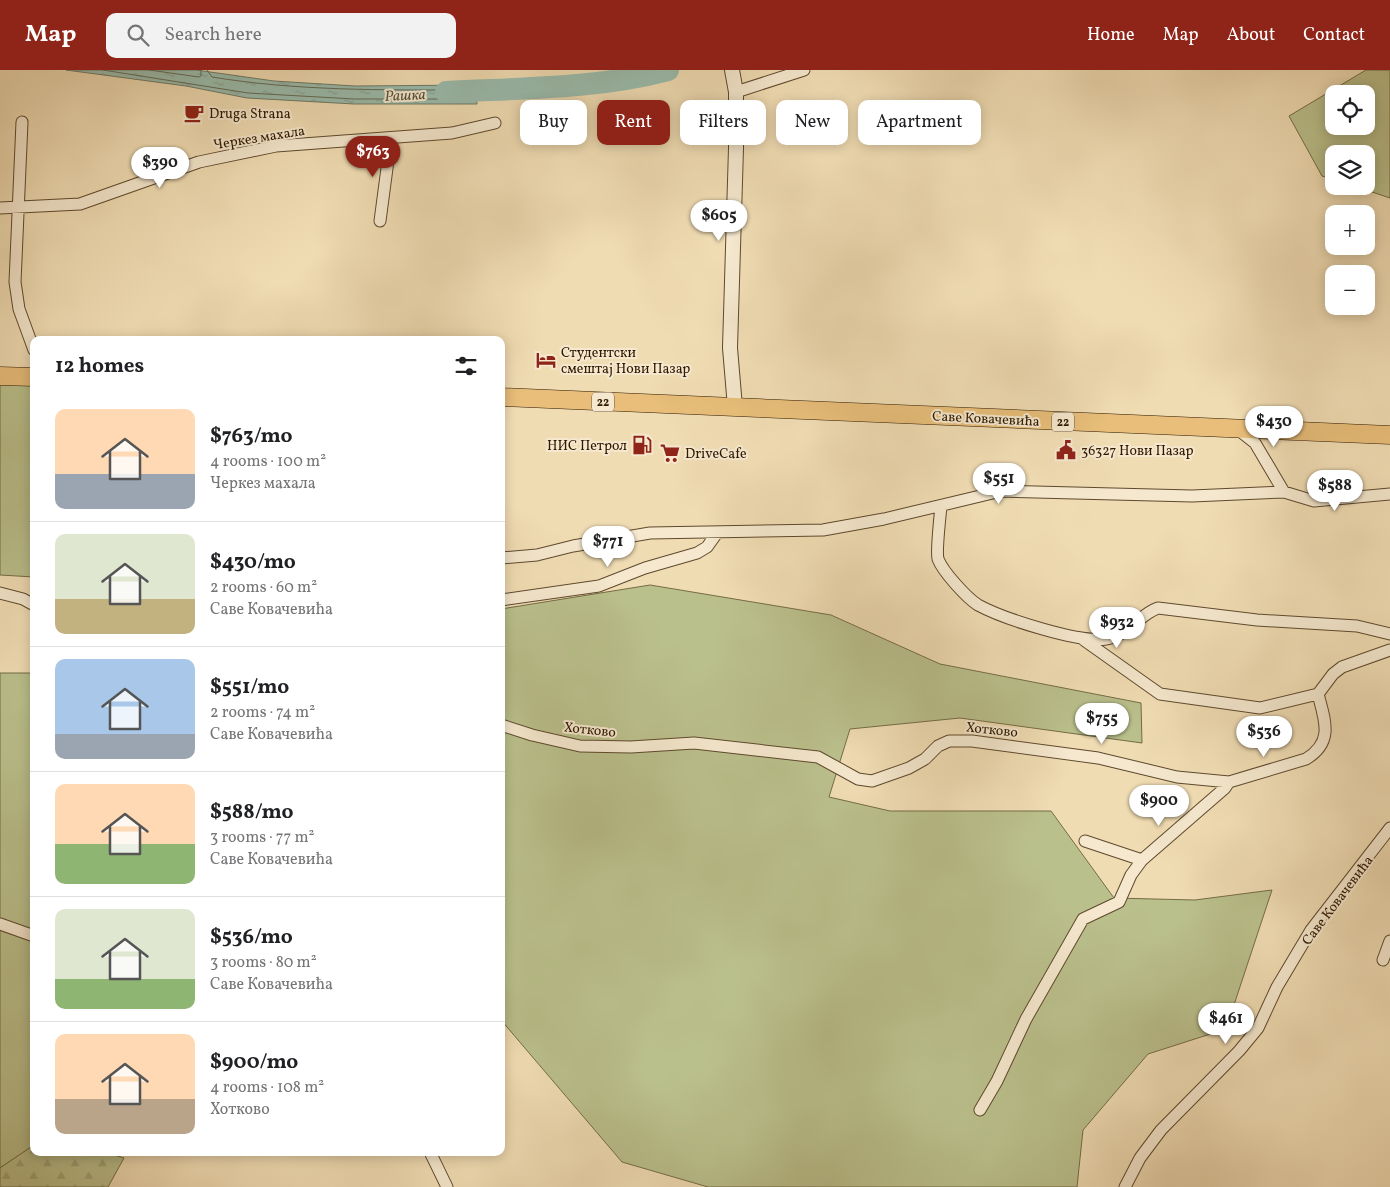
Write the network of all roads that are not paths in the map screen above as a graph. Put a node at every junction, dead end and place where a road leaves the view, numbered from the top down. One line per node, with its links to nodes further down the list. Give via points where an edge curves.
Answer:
1 (804, 70): 3 (street)
2 (733, 71): 3 (street)
3 (736, 92): 14 (street, via 730,348)
4 (22, 122): 7 (street)
5 (495, 123): 6 (street, Черкез махала, via 452,134)
6 (391, 138): 7 (street, Черкез махала, via 276,146 199,162 80,204); 9 (street)
7 (19, 207): 8 (street, Черкез махала); 10 (street, via 15,282 19,309)
8 (0, 208)
9 (380, 221)
10 (30, 339)
11 (0, 376): 12 (main road)
12 (30, 376)
13 (505, 397): 14 (main road, Саве Ковачевића / 22)
14 (735, 407): 15 (main road, Саве Ковачевића / 22)
15 (1236, 428): 16 (main road, Саве Ковачевића / 22); 17 (street, via 1255,443)
16 (1390, 434)
17 (1284, 492): 18 (street, via 1314,501); 19 (street, via 1192,496 1001,491)
18 (1390, 494)
19 (941, 506): 20 (street, via 823,530); 26 (street, via 938,559 957,586 978,604 1022,622)
20 (717, 533): 21 (street, via 650,533 537,556); 23 (street, via 697,553 599,586)
21 (505, 558)
22 (0, 593): 24 (street)
23 (505, 599)
24 (30, 602)
25 (1390, 634): 26 (street, via 1357,626 1257,620 1158,608 1123,634 1106,639)
26 (1081, 638): 28 (street, via 1160,694 1260,708)
27 (1390, 650): 28 (street, via 1342,667 1332,674)
28 (1318, 694): 30 (street, via 1326,722 1323,743 1316,753 1306,759)
29 (505, 726): 30 (street, Хотково, via 580,746 694,743 818,757 858,779 872,781 909,768 949,741 972,741 1098,758 1178,777)
30 (1229, 782): 33 (street)
31 (1390, 828): 41 (street, Саве Ковачевића, via 1311,930 1277,987 1258,1028 1161,1130 1140,1158)
32 (1085, 841): 33 (street)
33 (1142, 860): 38 (street, via 1119,902 1083,919 1075,931)
34 (0, 924): 35 (street)
35 (30, 935)
36 (1390, 941): 37 (street)
37 (1383, 960)
38 (980, 1110)
39 (433, 1156): 40 (street)
40 (447, 1187)
41 (1125, 1187)

